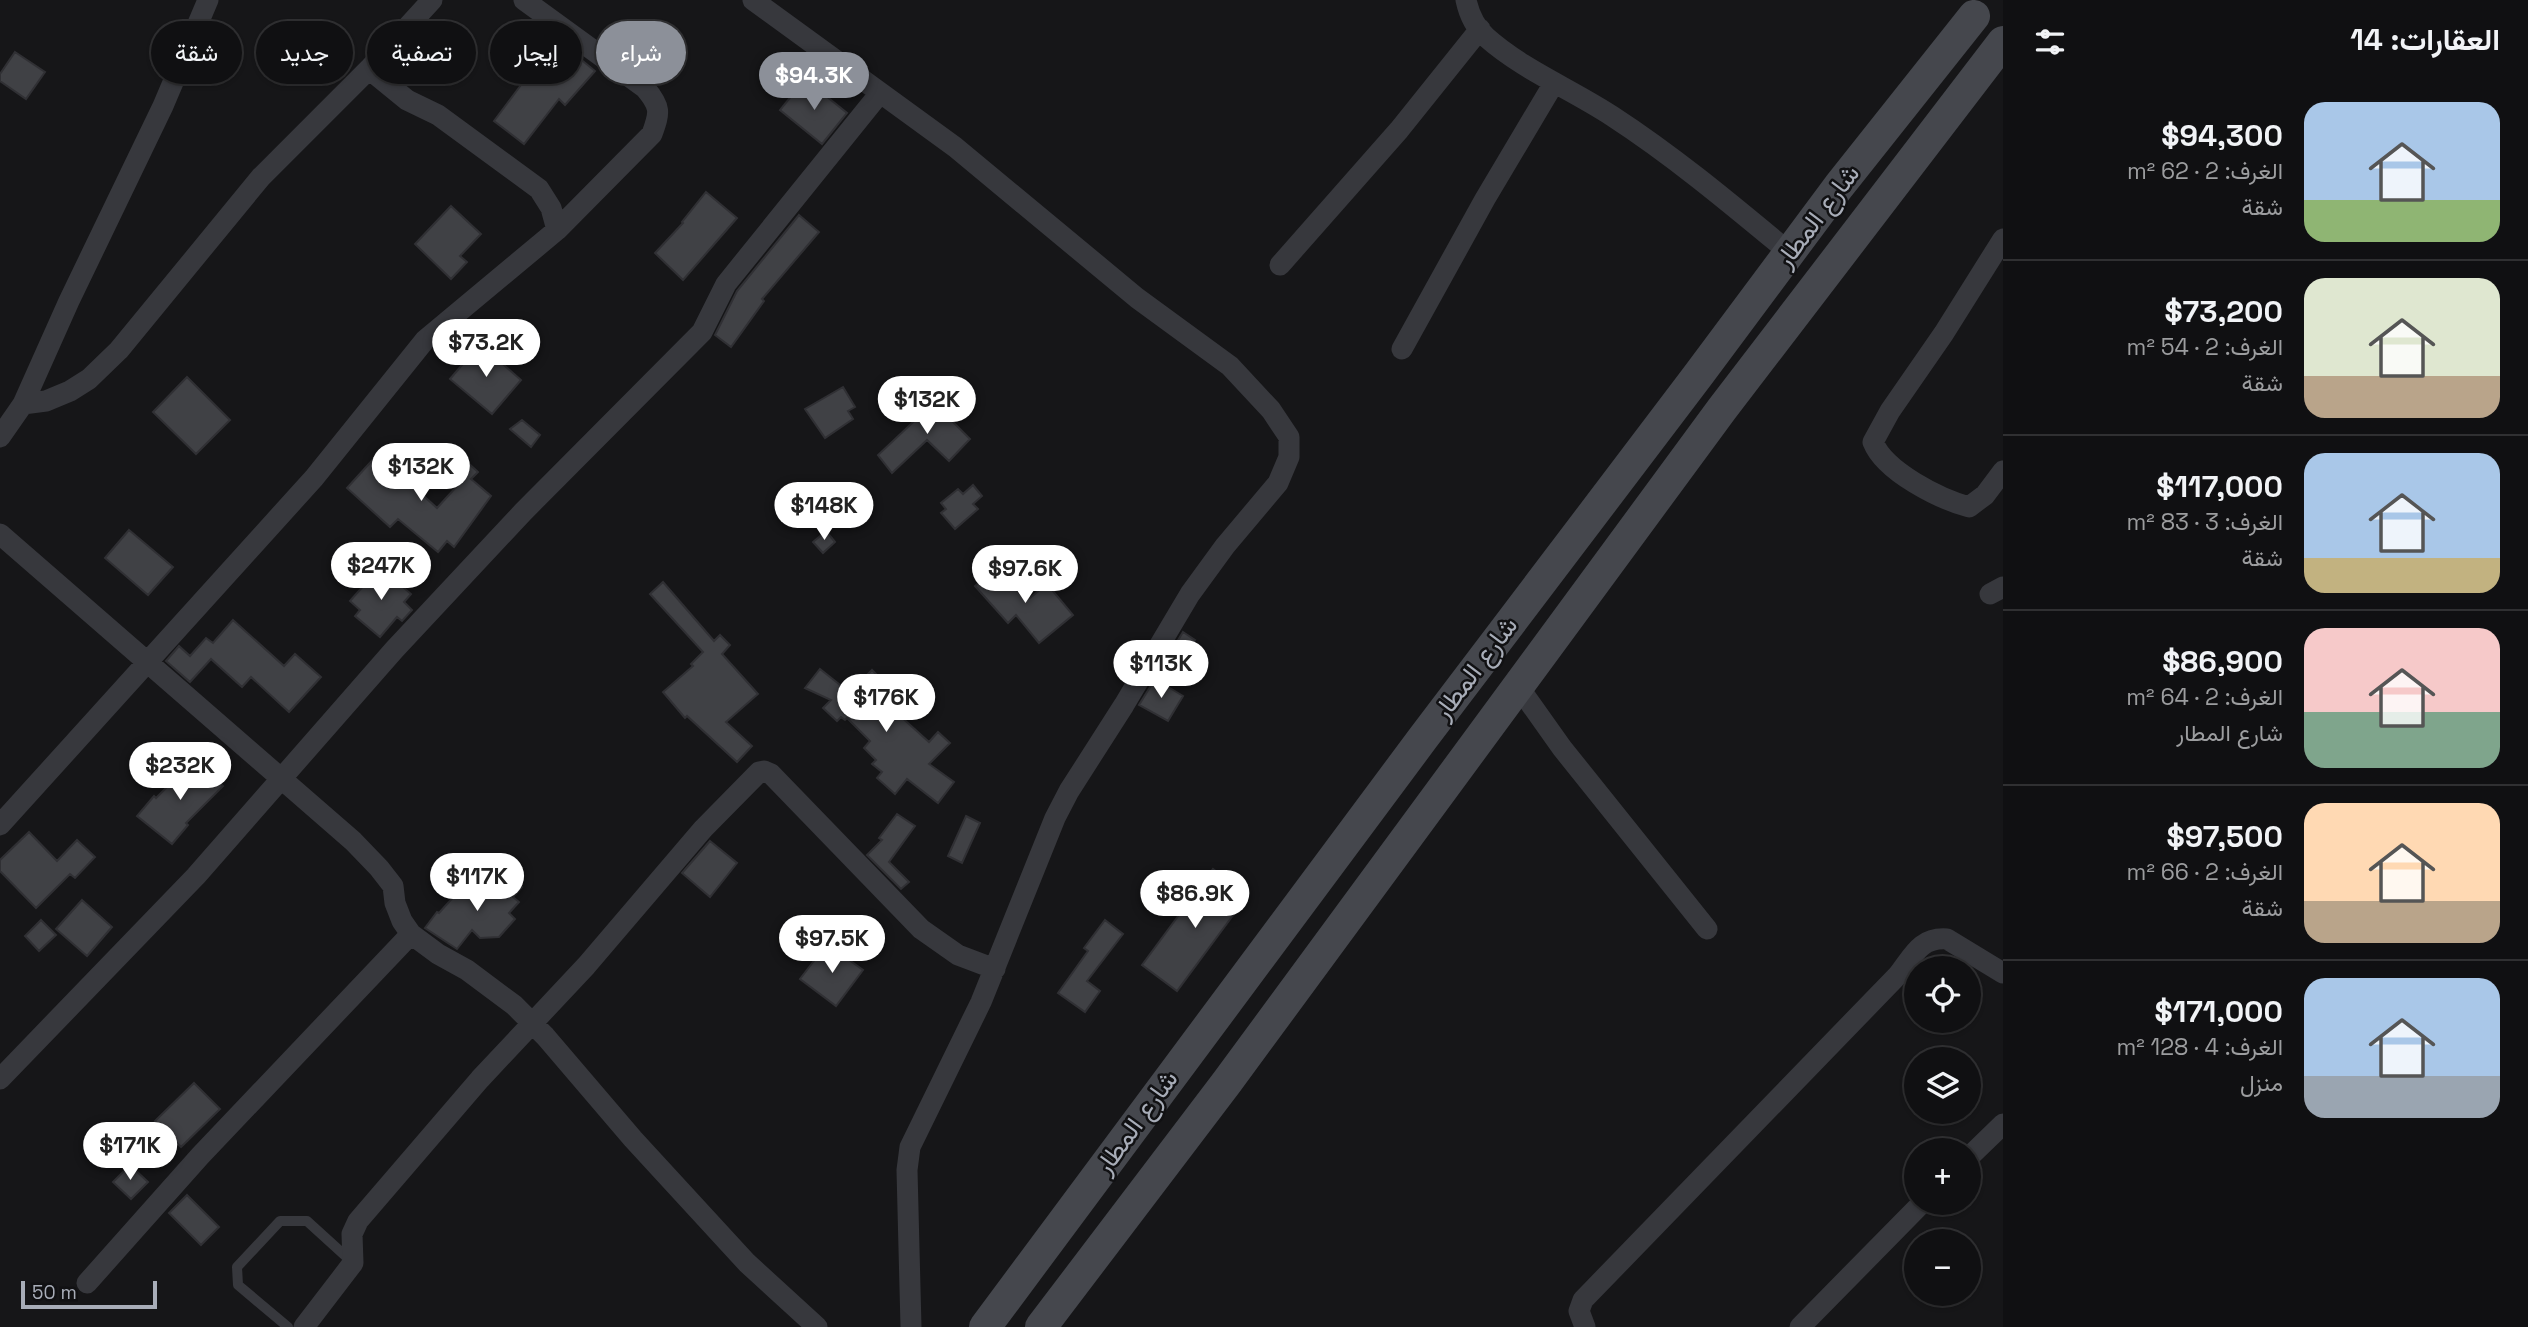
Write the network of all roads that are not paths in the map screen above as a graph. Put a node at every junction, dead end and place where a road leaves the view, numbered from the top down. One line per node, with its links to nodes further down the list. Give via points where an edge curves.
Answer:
1 (208, 0): 19 (street)
2 (432, 0): 7 (street)
3 (524, 0): 14 (street, via 645,88 657,102 659,116 652,134)
4 (753, 0): 13 (street)
5 (1466, 0): 8 (street)
6 (1971, 8): 9 (street, via 1982,26); 16 (street, شارع المطار)
7 (413, 21)
8 (1480, 29): 11 (street); 17 (street, via 1399,130)
9 (2003, 40): 24 (street, شارع المطار)
10 (367, 71): 19 (street, via 261,177 99,370 69,391)
11 (1554, 83): 16 (street, via 1614,117 1704,181); 18 (street)
12 (387, 84): 14 (street, via 438,115 538,189 551,208)
13 (880, 93): 27 (street, via 726,284 702,332 523,512); 31 (street, via 954,147 1137,298 1230,366 1271,410 1291,447 1278,483 1190,594 1069,791)
14 (557, 230): 23 (street, via 425,341 314,478)
15 (2003, 239): 21 (street, via 1873,442 1889,463 1928,492 1969,507)
16 (1790, 253): 25 (street, شارع المطار)
17 (1280, 265)
18 (1402, 349)
19 (23, 404): 20 (street)
20 (0, 437)
21 (2003, 471)
22 (0, 534): 23 (street)
23 (146, 662): 27 (street); 28 (street)
24 (1518, 685): 26 (street, شارع المطار); 29 (street, via 1562,748)
25 (1423, 738): 26 (street); 44 (street, شارع المطار)
26 (1459, 766): 45 (street, شارع المطار)
27 (279, 779): 30 (street, via 379,868 393,886 395,903); 34 (street, via 196,876)
28 (0, 825)
29 (1707, 929)
30 (411, 934): 33 (street, via 514,1004); 39 (street)
31 (995, 969): 33 (street, via 957,955 921,929 764,771 703,829); 43 (street, via 907,1158)
32 (2003, 973): 46 (street, via 1947,939 1923,942 1898,975 1583,1300 1579,1311)
33 (533, 1025): 38 (street, via 480,1079 353,1227); 42 (street, via 747,1263)
34 (0, 1079)
35 (2003, 1124): 36 (street)
36 (1981, 1145)
37 (1910, 1215): 47 (street)
38 (353, 1263): 40 (lane, via 307,1221 280,1221 237,1267 237,1277 238,1285); 41 (street)
39 (86, 1283)
40 (288, 1327)
41 (304, 1327)
42 (817, 1327)
43 (912, 1327)
44 (985, 1327)
45 (1041, 1327)
46 (1585, 1327)
47 (1800, 1327)

